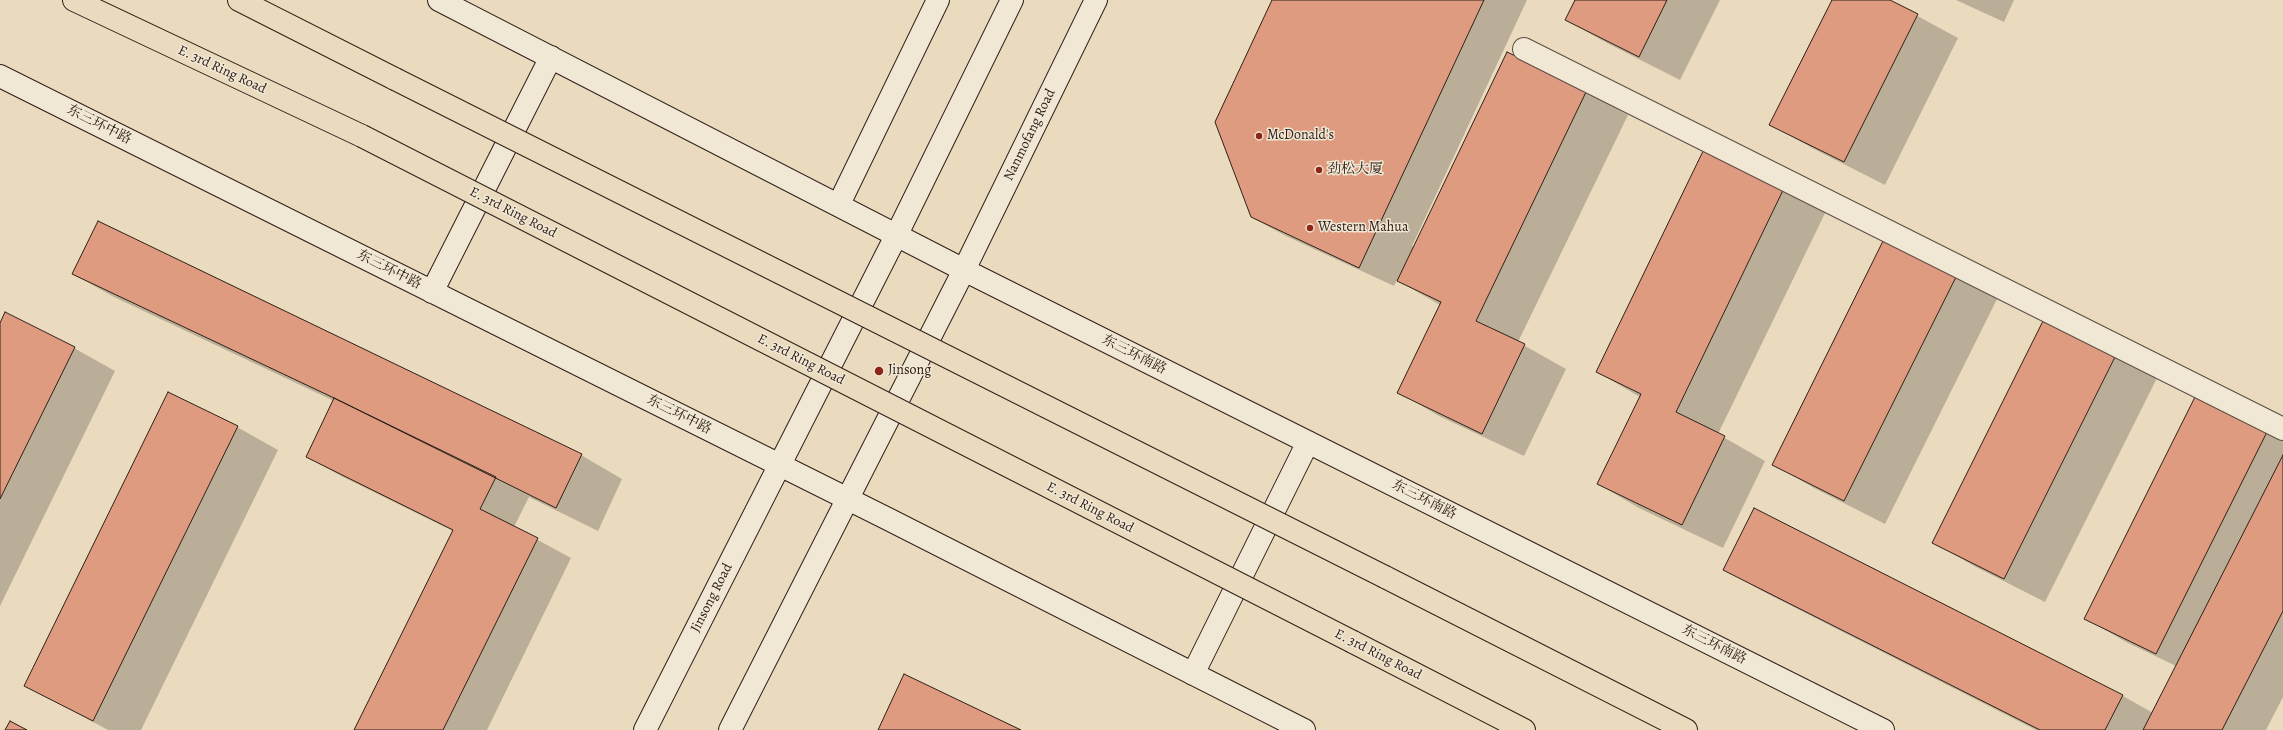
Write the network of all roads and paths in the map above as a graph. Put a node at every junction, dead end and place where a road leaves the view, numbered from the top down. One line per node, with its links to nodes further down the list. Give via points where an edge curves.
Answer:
1 (74, 0): 22 (highway, E. 3rd Ring Road, bridge, via 362,136)
2 (239, 0): 23 (highway, bridge)
3 (439, 0): 8 (street)
4 (938, 0): 10 (street)
5 (1012, 0): 11 (street)
6 (1096, 0): 12 (street, Nanmofang Road)
7 (1524, 49): 14 (street)
8 (550, 57): 10 (street); 13 (street)
9 (0, 76): 13 (street, 东三环中路)
10 (839, 204): 11 (street)
11 (897, 234): 12 (street, 东三环南路); 16 (street, Jinsong Road)
12 (964, 270): 15 (street, 东三环南路); 17 (street, Nanmofang Road)
13 (432, 292): 16 (street, 东三环中路)
14 (2283, 429)
15 (1308, 442): 18 (street); 24 (street, 东三环南路)
16 (778, 465): 17 (street, 东三环中路); 19 (street, Jinsong Road)
17 (849, 500): 18 (street); 20 (street)
18 (1193, 674): 21 (street)
19 (645, 730)
20 (730, 730)
21 (1304, 730)
22 (1524, 730)
23 (1686, 730)
24 (1884, 730)

